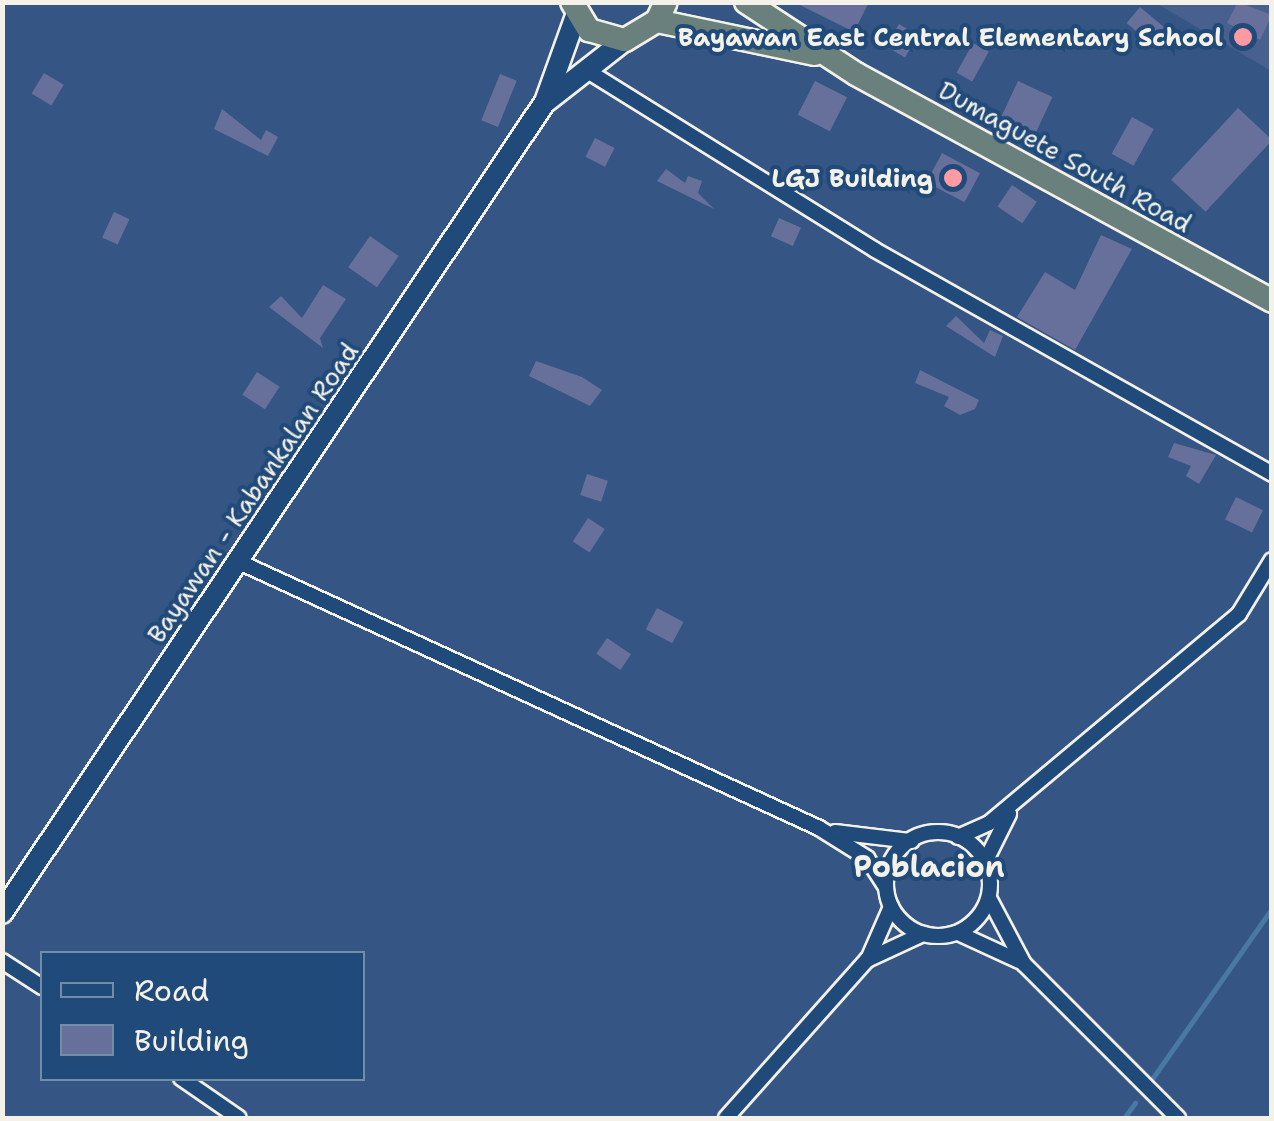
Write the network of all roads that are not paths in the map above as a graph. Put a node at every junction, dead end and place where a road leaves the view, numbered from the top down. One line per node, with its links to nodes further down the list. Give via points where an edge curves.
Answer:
1 (746, 2): 5 (highway, Dumaguete South Road)
2 (574, 9): 4 (highway, via 589,30); 7 (main road, Bayawan - Kabankalan Road)
3 (662, 12): 4 (highway); 5 (highway, Dumaguete South Road)
4 (625, 40): 6 (main road, Bayawan - Kabankalan Road)
5 (832, 60): 8 (highway, Dumaguete South Road)
6 (586, 70): 7 (main road, Bayawan - Kabankalan Road); 9 (street, via 875,250)
7 (546, 102): 11 (main road, Bayawan - Kabankalan Road)
8 (1272, 301)
9 (1272, 474)
10 (1272, 560): 12 (street, via 1240,614)
11 (237, 561): 13 (street); 20 (main road, Bayawan - Kabankalan Road)
12 (1020, 798): 14 (street); 16 (street)
13 (819, 828): 15 (street); 17 (street, via 867,858)
14 (958, 837): 15 (street); 16 (street)
15 (910, 840): 17 (street)
16 (985, 862): 18 (street)
17 (886, 888): 19 (street)
18 (988, 898): 21 (street); 25 (street)
19 (892, 907): 22 (street); 23 (street)
20 (2, 913)
21 (958, 932): 22 (street); 25 (street)
22 (924, 934): 23 (street)
23 (867, 960): 29 (street)
24 (2, 962): 26 (street)
25 (1024, 964): 30 (street)
26 (40, 986)
27 (185, 1081): 28 (street)
28 (239, 1118)
29 (726, 1118)
30 (1178, 1118)

